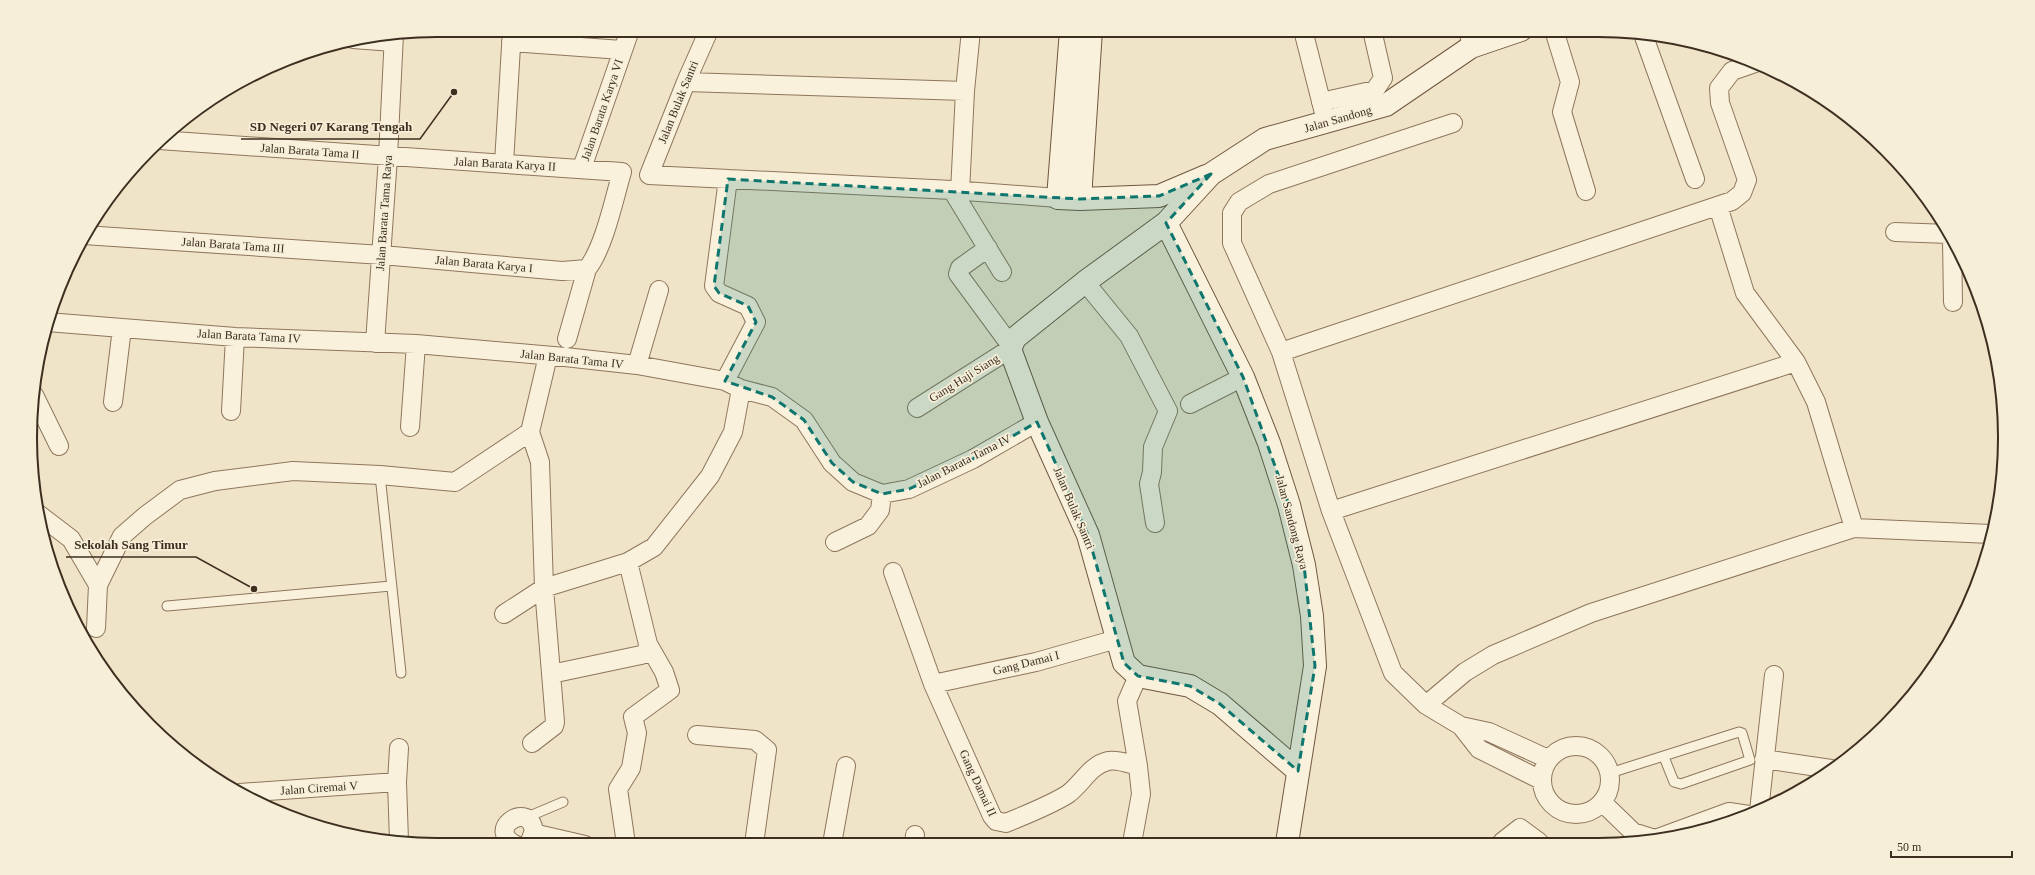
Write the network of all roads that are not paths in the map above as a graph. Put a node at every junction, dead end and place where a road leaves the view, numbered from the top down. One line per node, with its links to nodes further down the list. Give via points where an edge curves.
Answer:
1 (512, 37): 22 (street)
2 (520, 37): 14 (street)
3 (627, 37): 14 (street, Jalan Barata Karya VI)
4 (706, 37): 16 (street, Jalan Bulak Santri)
5 (970, 37): 17 (street)
6 (1070, 37): 29 (street)
7 (1090, 37): 30 (street)
8 (1305, 37): 18 (street)
9 (1374, 37): 18 (street, via 1383,78 1375,90)
10 (1556, 37): 28 (street, via 1570,82 1562,112)
11 (1470, 38): 18 (street, Jalan Sandong, via 1386,105)
12 (394, 39): 21 (street, Jalan Barata Tama Raya)
13 (1645, 40): 26 (street)
14 (622, 50): 23 (street, Jalan Barata Karya VI)
15 (1748, 66): 31 (street, via 1732,71 1720,88 1720,103 1747,180 1742,193 1732,201)
16 (686, 82): 17 (street); 25 (street, Jalan Bulak Santri, via 649,175)
17 (965, 91): 27 (street)
18 (1323, 112): 24 (street, Jalan Sandong, via 1265,139)
19 (1453, 123): 51 (street, via 1269,184 1239,202 1232,213 1232,243)
20 (168, 141): 21 (street, Jalan Barata Tama II)
21 (388, 157): 22 (street, Jalan Barata Karya II); 38 (street, Jalan Barata Tama Raya)
22 (504, 163): 23 (street, Jalan Barata Karya II)
23 (582, 168): 39 (street, Jalan Barata Karya II, via 622,172 601,241)
24 (1211, 174): 30 (street, via 1159,196); 32 (street, Jalan Sandong)
25 (728, 179): 27 (street); 56 (street, via 714,286 719,293 748,306 756,322)
26 (1695, 179)
27 (956, 191): 29 (street); 36 (street)
28 (1586, 191)
29 (1058, 198): 30 (street)
30 (1080, 199)
31 (1718, 206): 51 (street); 53 (street, via 1745,293)
32 (1166, 223): 41 (street); 55 (street, Jalan Sandong Raya)
33 (1895, 232): 34 (street)
34 (1942, 234)
35 (92, 236): 38 (street, Jalan Barata Tama III)
36 (988, 248): 40 (street); 50 (street, via 960,268 958,274)
37 (1952, 251): 43 (street)
38 (382, 255): 39 (street, Jalan Barata Karya I, via 562,271); 48 (street, Jalan Barata Tama Raya)
39 (587, 269): 47 (street)
40 (1002, 272)
41 (1085, 282): 50 (street, via 1015,338); 71 (street, via 1129,336 1168,411 1153,447 1149,484)
42 (659, 290): 54 (street)
43 (1953, 302)
44 (54, 323): 45 (street, Jalan Barata Tama IV)
45 (122, 328): 46 (street, Jalan Barata Tama IV); 58 (street)
46 (235, 336): 48 (street, Jalan Barata Tama IV); 62 (street)
47 (567, 338)
48 (375, 343): 49 (street, Jalan Barata Tama IV)
49 (416, 344): 52 (street, Jalan Barata Tama IV); 64 (street)
50 (1011, 348): 61 (street, Gang Haji Siang); 63 (street, Jalan Bulak Santri)
51 (1281, 352): 69 (street)
52 (548, 356): 54 (street, Jalan Barata Tama IV); 65 (street)
53 (1796, 362): 69 (street); 72 (street, via 1816,402)
54 (637, 365): 56 (street, Jalan Barata Tama IV)
55 (1244, 377): 60 (street); 101 (street, Jalan Sandong Raya, via 1289,505 1304,565 1312,616 1314,666)
56 (725, 381): 57 (street, Jalan Barata Tama IV)
57 (741, 389): 68 (street, Jalan Barata Tama IV, via 772,397 804,420 832,463 853,482); 75 (street, via 733,432 710,476 654,547)
58 (113, 402)
59 (39, 404): 66 (street)
60 (1190, 404)
61 (917, 408)
62 (231, 412)
63 (1036, 422): 68 (street, Jalan Barata Tama IV, via 973,459 909,489); 83 (street, Jalan Bulak Santri, via 1088,535)
64 (410, 427)
65 (530, 432): 67 (street, via 455,482); 79 (street, via 540,462)
66 (59, 446)
67 (380, 475): 77 (street, via 292,470 215,481 180,490 122,536); 78 (lane)
68 (882, 494): 74 (street, via 880,510 868,526)
69 (1331, 511): 90 (street, via 1393,673)
70 (46, 520): 77 (street, via 71,539)
71 (1156, 523)
72 (1854, 528): 73 (street); 90 (street, via 1598,610 1493,655 1465,672)
73 (1986, 534)
74 (835, 542)
75 (628, 562): 79 (street); 84 (street)
76 (893, 572): 89 (street)
77 (98, 585): 82 (street)
78 (391, 586): 80 (lane); 85 (lane)
79 (544, 588): 81 (street); 86 (street)
80 (167, 606)
81 (504, 614)
82 (96, 628)
83 (1117, 639): 88 (street, Jalan Bulak Santri, via 1124,663); 89 (street, Gang Damai I, via 1036,662)
84 (648, 644): 86 (street, via 647,653 641,656); 114 (street, via 664,672 670,690 633,717 637,733 631,768 618,789)
85 (401, 673)
86 (551, 674): 93 (street, via 556,722)
87 (1774, 675): 96 (street)
88 (1138, 676): 99 (street, via 1127,701); 101 (street, via 1190,686 1220,704)
89 (933, 684): 99 (street, Gang Damai II, via 996,821 1006,823 1066,795 1103,763 1110,761)
90 (1426, 705): 91 (street)
91 (1461, 726): 97 (street, via 1489,732); 103 (street, via 1479,749)
92 (697, 735): 115 (street, via 755,740 767,750)
93 (532, 743)
94 (399, 748): 104 (street)
95 (1664, 757): 95 (lane, via 1739,732 1742,733 1750,760 1680,784 1674,782); 102 (lane)
96 (1764, 758): 100 (street); 108 (street)
97 (1548, 759): 102 (street, via 1560,749 1576,745 1592,749 1604,759); 103 (street)
98 (846, 766): 116 (street)
99 (1138, 766): 117 (street, via 1141,794)
100 (1824, 768)
101 (1298, 771): 118 (street, Jalan Sandong Raya)
102 (1610, 773): 107 (street, via 1610,789)
103 (1541, 780): 107 (street, via 1545,797 1556,809 1572,815 1589,813)
104 (397, 782): 105 (street, Jalan Ciremai V); 111 (street)
105 (251, 792)
106 (563, 802): 113 (lane)
107 (1603, 803): 112 (street)
108 (1760, 804)
109 (1737, 813): 110 (street, via 1729,812)
110 (1691, 826)
111 (399, 836)
112 (1632, 837)
113 (523, 838)
114 (625, 838)
115 (755, 838)
116 (833, 838)
117 (1133, 838)
118 (1288, 838)
119 (1507, 838): 120 (street, via 1520,828)
120 (1534, 838)

